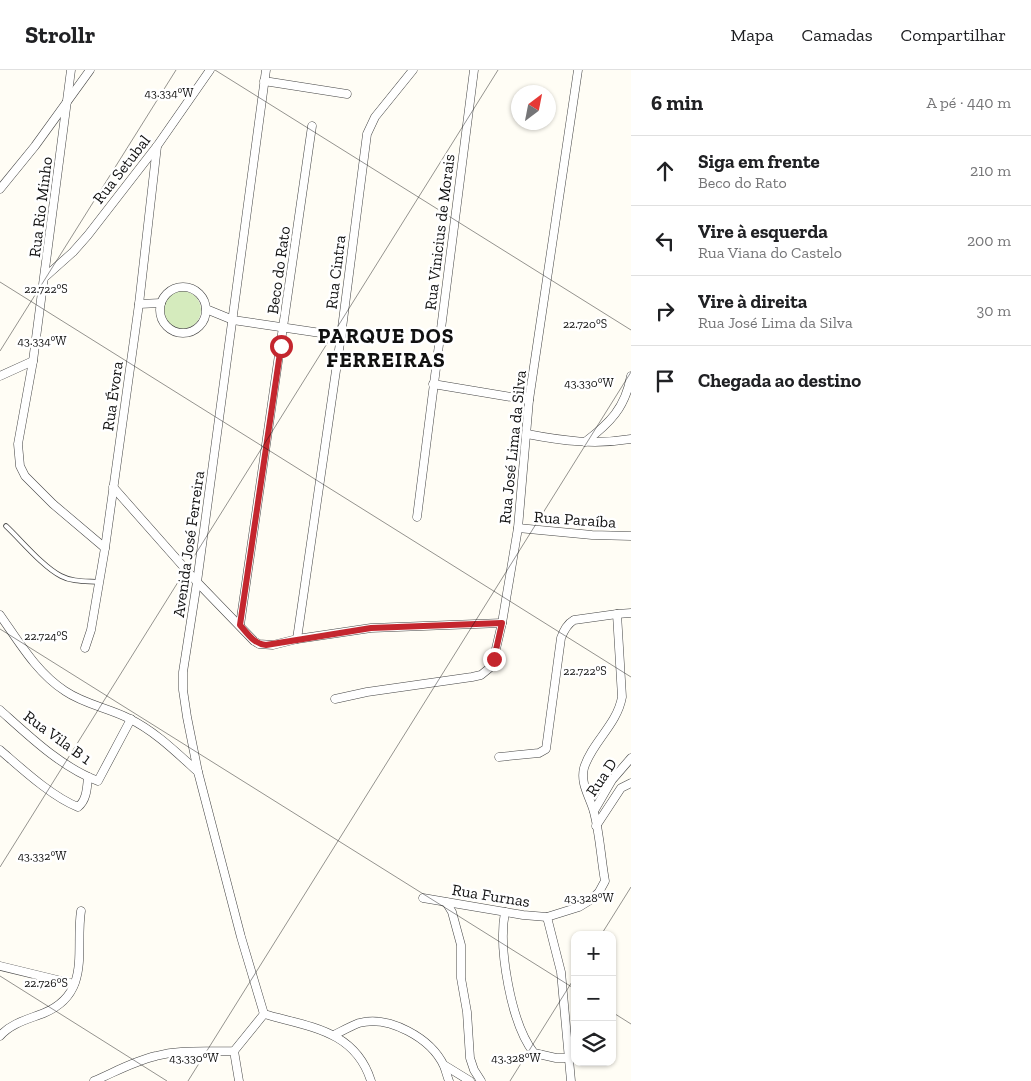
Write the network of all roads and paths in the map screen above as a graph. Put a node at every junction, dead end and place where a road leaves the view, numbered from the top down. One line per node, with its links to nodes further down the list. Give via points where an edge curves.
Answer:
1 (71, 70): 10 (street, Rua Rio Minho)
2 (90, 70): 10 (street)
3 (210, 70): 12 (street, Rua Setubal)
4 (266, 70): 8 (street, Avenida José Ferreira)
5 (412, 70): 20 (street, Rua Cintra, via 375,116 367,134)
6 (474, 70): 24 (street, Rua Vinicius de Morais)
7 (578, 70): 25 (street, Rua José Lima da Silva)
8 (264, 81): 9 (street); 18 (street, Avenida José Ferreira)
9 (348, 94)
10 (66, 104): 13 (street); 14 (street, Rua Rio Minho)
11 (312, 126): 19 (street, Beco do Rato)
12 (157, 146): 14 (street, Rua Setubal, via 88,235); 16 (street, Rua Évora)
13 (0, 189)
14 (45, 277): 21 (street, Rua Rio Minho)
15 (161, 303): 16 (street); 17 (street, via 169,292 183,287 201,296); 17 (street, via 161,317 176,332 191,332 197,328 205,317)
16 (139, 304): 29 (street, Rua Évora)
17 (206, 309): 18 (street)
18 (233, 320): 19 (street); 36 (street, Avenida José Ferreira)
19 (283, 328): 20 (street); 41 (street, Beco do Rato)
20 (341, 336): 42 (street, Rua Cintra)
21 (33, 361): 22 (street); 34 (street, Rua Rio Minho, via 18,444 20,466 25,476)
22 (0, 376)
23 (631, 376): 28 (street, via 617,413 606,427)
24 (433, 384): 25 (street); 30 (street, Rua Vinicius de Morais)
25 (529, 400): 26 (street, Rua José Lima da Silva)
26 (528, 434): 28 (street); 32 (street, Rua José Lima da Silva)
27 (631, 439): 28 (street)
28 (585, 442)
29 (113, 488): 34 (street, Rua Évora); 36 (street)
30 (417, 517)
31 (6, 526): 35 (lane, via 61,576 76,581)
32 (518, 528): 33 (street, Rua Paraíba, via 592,536); 40 (street, Rua José Lima da Silva)
33 (631, 536)
34 (105, 548): 35 (street, Rua Évora)
35 (99, 582): 43 (street, Rua Évora)
36 (197, 582): 41 (street); 50 (street, Avenida José Ferreira, via 183,690)
37 (631, 613): 38 (street)
38 (617, 614): 48 (street, via 569,623 561,638 546,749 539,753); 53 (street, Rua Furnas, via 620,710 590,757 583,776)
39 (0, 615): 46 (street, via 30,658 64,691)
40 (502, 623): 42 (street, via 371,628); 44 (street, Rua José Lima da Silva, via 492,666 481,675)
41 (240, 625): 42 (street, via 259,644 273,645)
42 (297, 639)
43 (85, 648)
44 (335, 699)
45 (0, 710): 51 (street, Rua Vila B 1, via 53,754)
46 (131, 719): 50 (street, via 161,739); 51 (street, Rua Vila B 1, via 101,779 97,781)
47 (0, 750): 51 (street, via 27,773 78,807 85,798)
48 (499, 757)
49 (631, 758): 53 (street, Rua D, via 612,780)
50 (198, 772): 62 (street, Avenida José Ferreira)
51 (88, 777)
52 (631, 783): 54 (street, via 621,788)
53 (594, 811): 54 (street, Rua Furnas)
54 (596, 826): 59 (street, Rua Furnas, via 605,882 592,899 579,907)
55 (423, 898): 56 (street, Rua Furnas)
56 (446, 902): 58 (street, Rua Furnas); 73 (street, via 461,945 461,978 470,1058)
57 (81, 911): 61 (street, via 81,959)
58 (505, 912): 59 (street, Rua Furnas); 66 (street, via 502,926 507,973 523,1035 534,1053)
59 (547, 917): 66 (street, via 561,972)
60 (0, 966): 61 (street)
61 (74, 984): 64 (street, via 53,1009 13,1025)
62 (264, 1014): 63 (street); 65 (street)
63 (334, 1035): 67 (street, via 360,1023 380,1022 403,1027 433,1050); 70 (street, via 361,1058)
64 (0, 1036)
65 (234, 1051): 68 (street, via 158,1055); 69 (street)
66 (569, 1058): 74 (street)
67 (444, 1065): 71 (street); 72 (street)
68 (94, 1081)
69 (239, 1081)
70 (371, 1081)
71 (449, 1081)
72 (470, 1081)
73 (481, 1081)
74 (571, 1081)

